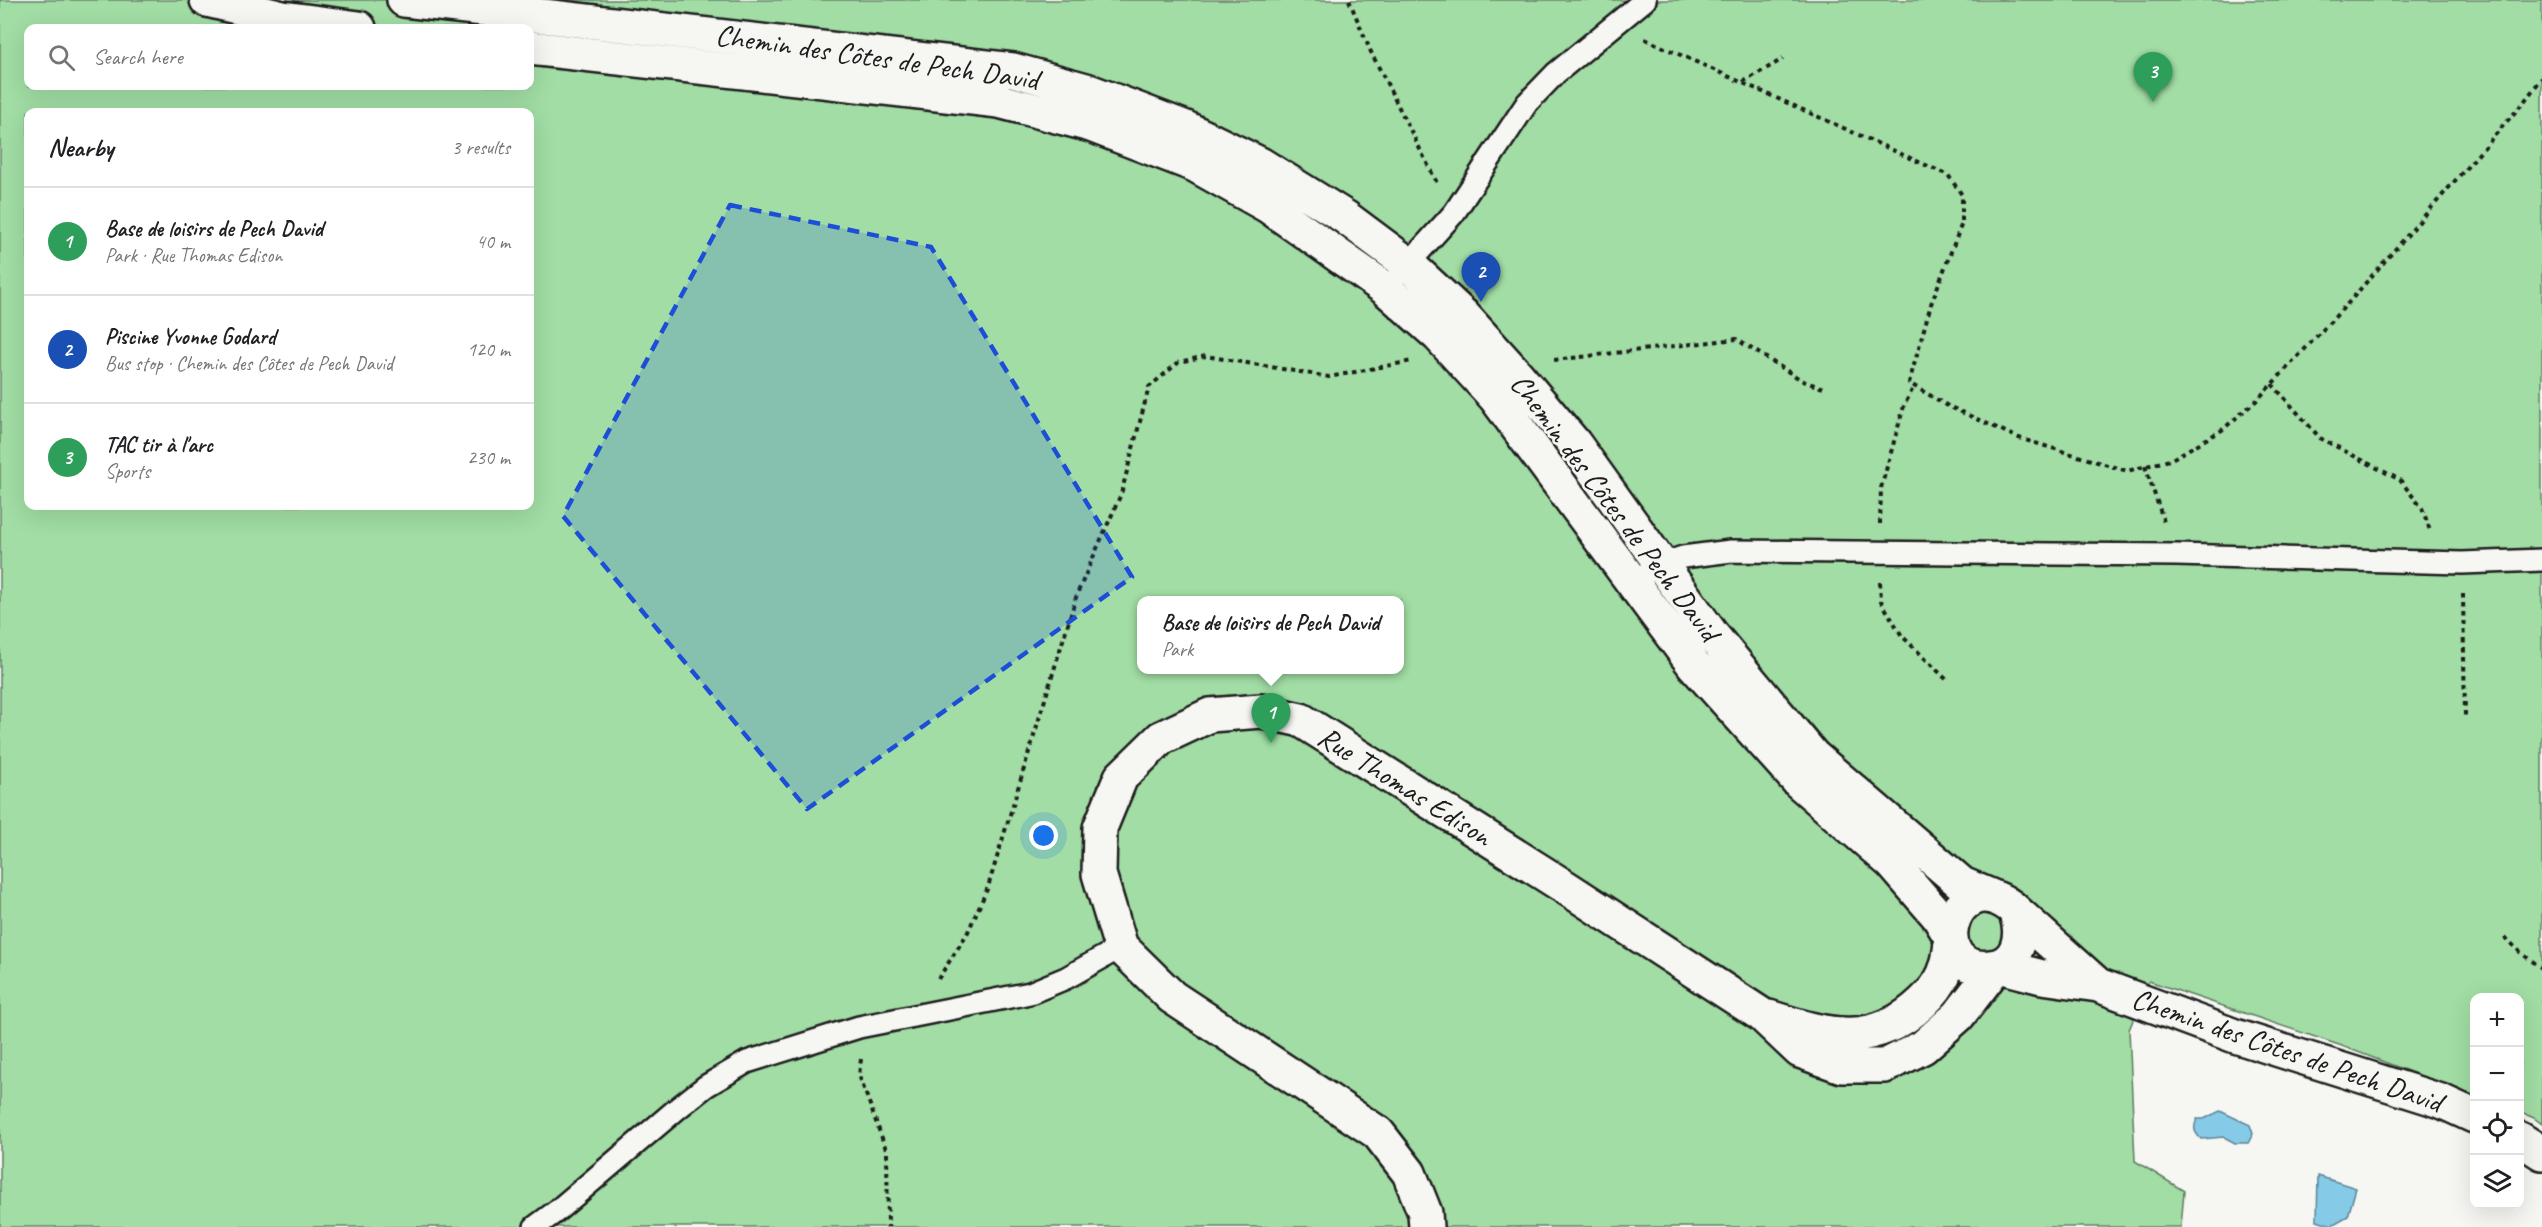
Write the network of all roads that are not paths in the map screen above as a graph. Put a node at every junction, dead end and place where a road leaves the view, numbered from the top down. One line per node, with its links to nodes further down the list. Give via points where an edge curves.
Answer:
1 (207, 0): 4 (street)
2 (404, 0): 6 (street, Chemin des Côtes de Pech David, via 1013,70 1086,90 1228,148 1345,218)
3 (1645, 0): 6 (lane, via 1556,73 1527,103 1454,213)
4 (329, 24)
5 (534, 48): 7 (street, Chemin des Côtes de Pech David, via 999,101 1091,125 1206,171 1268,206)
6 (1408, 264): 7 (lane); 9 (street, Chemin des Côtes de Pech David, via 1463,315 1518,376 1574,443)
7 (1386, 289): 10 (street, Chemin des Côtes de Pech David, via 1439,336 1495,397)
8 (2542, 560): 9 (lane, via 2462,563 2176,555 1731,551)
9 (1662, 564): 10 (lane); 11 (street, Chemin des Côtes de Pech David, via 1712,635 1813,756 1962,884)
10 (1631, 582): 12 (street, Chemin des Côtes de Pech David, via 1745,724 1799,782 1892,863 1938,916)
11 (2005, 905): 12 (street, via 1980,897 1968,901 1952,921); 14 (street, via 2022,928 2012,957); 15 (street, Chemin des Côtes de Pech David, via 2059,947)
12 (1950, 938): 14 (street, via 1957,954 1968,964 1982,968); 16 (street, Rue Thomas Edison, via 1949,963 1936,989 1909,1016 1881,1031 1849,1035 1812,1031)
13 (1121, 947): 16 (street, Rue Thomas Edison, via 1099,874 1100,828 1121,777 1161,738 1180,729 1210,715 1261,711 1301,720); 20 (lane, via 1030,993 859,1028 747,1062 678,1107); 21 (street, Rue Thomas Edison, via 1172,997 1378,1133 1409,1173 1425,1213)
14 (1998, 966): 15 (street, Chemin des Côtes de Pech David); 16 (street, Rue Thomas Edison, via 1958,1016 1923,1047 1885,1066 1842,1066 1800,1051)
15 (2098, 985): 17 (street, Chemin des Côtes de Pech David, via 2235,1036 2441,1101)
16 (1762, 1015)
17 (2470, 1114)
18 (2524, 1142): 19 (street)
19 (2542, 1153)
20 (535, 1227)
21 (1426, 1227)

